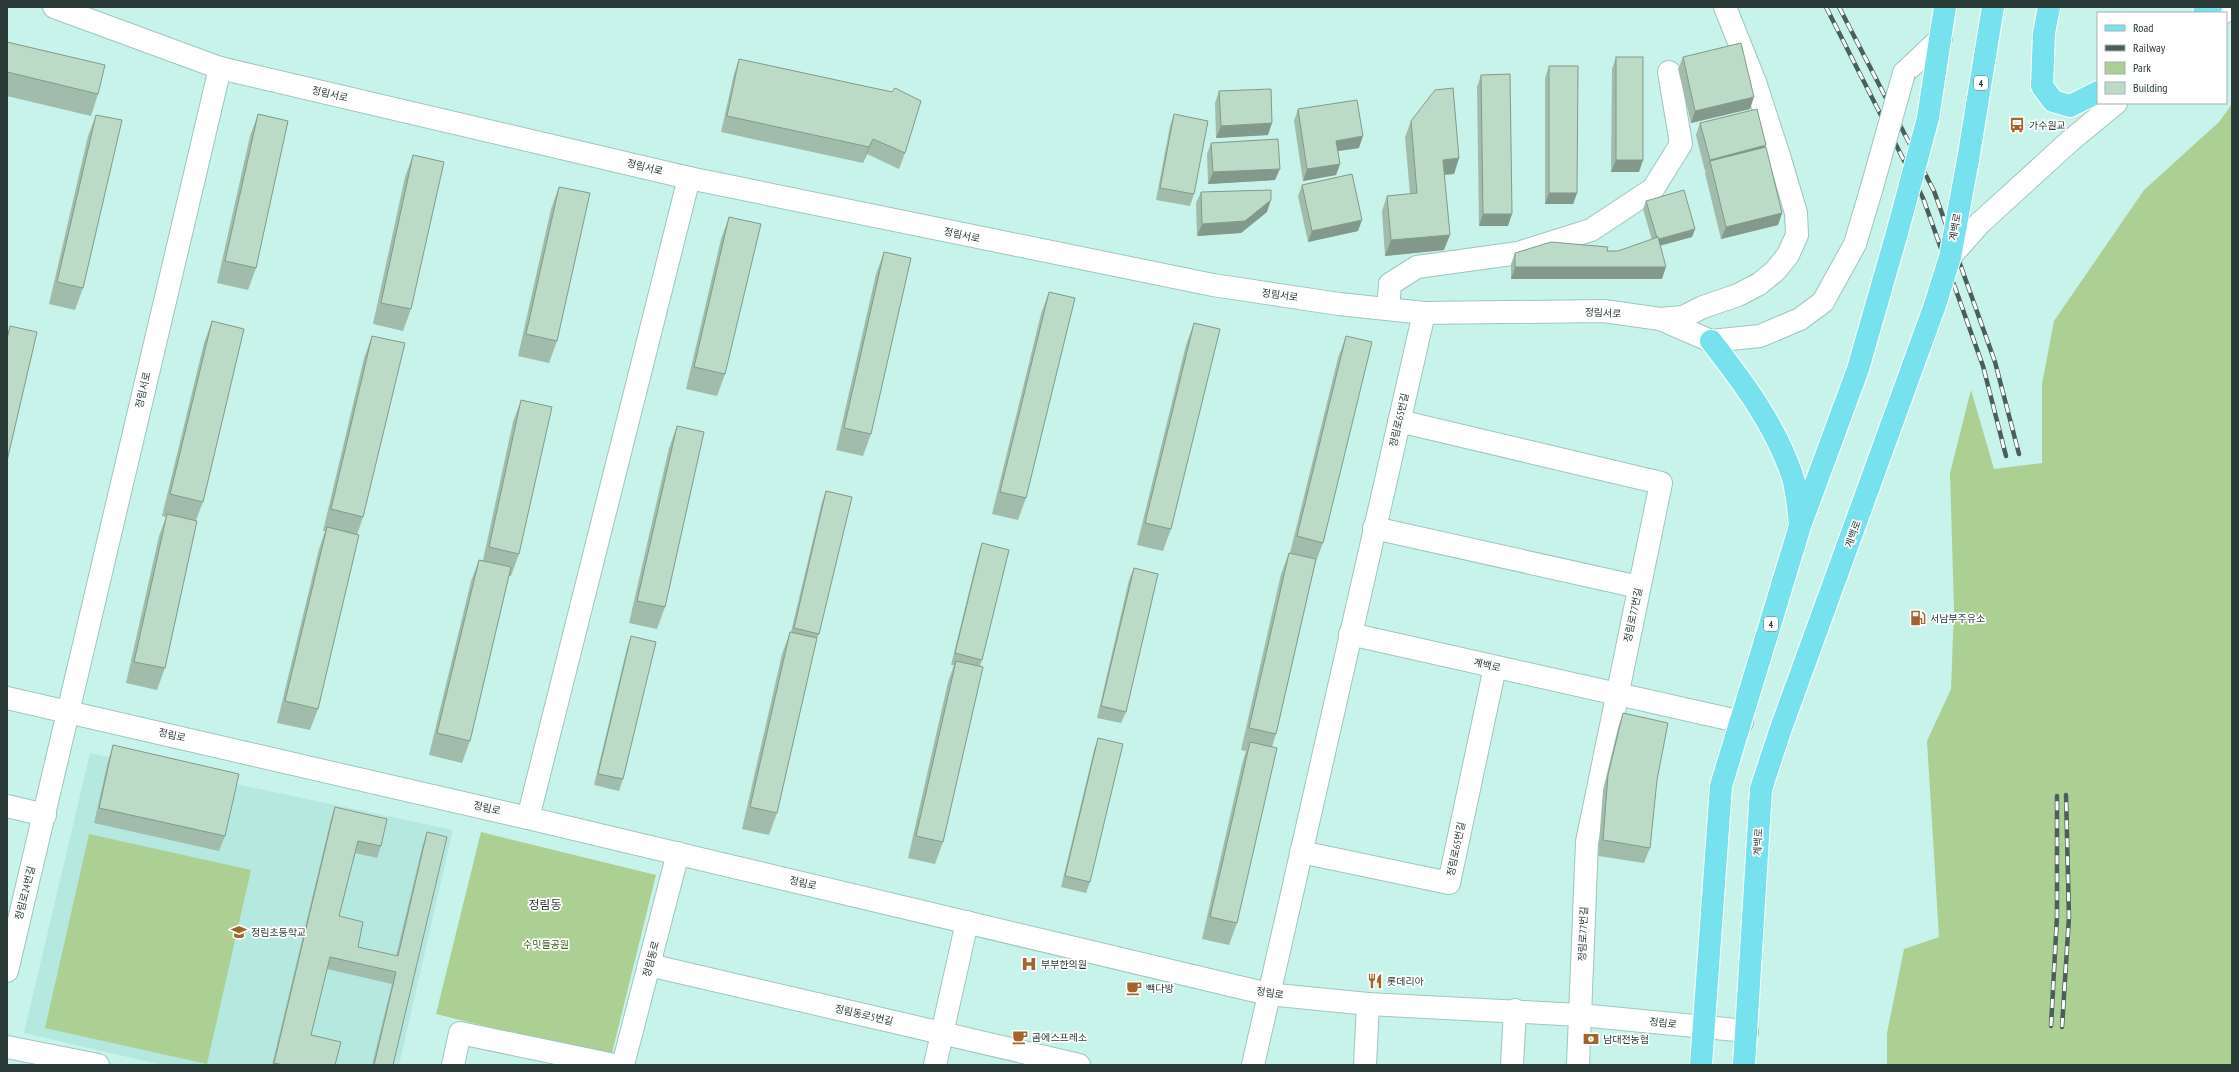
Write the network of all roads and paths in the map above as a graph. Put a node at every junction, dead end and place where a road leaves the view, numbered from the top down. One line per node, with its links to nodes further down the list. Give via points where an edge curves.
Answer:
1 (54, 7): 7 (street, 정림서로)
2 (1725, 7): 15 (street, via 1755,82 1780,159 1796,213 1797,235 1788,255 1775,271 1759,284 1738,296 1703,307 1683,317)
3 (1945, 7): 6 (main road, 4)
4 (1994, 7): 12 (main road, 계백로 / 4, bridge)
5 (2049, 7): 9 (main road, via 2044,33 2042,86 2053,101 2070,106)
6 (1941, 38): 16 (street, bridge, via 1904,73 1855,244 1823,302 1800,319 1760,336); 18 (main road, 4, bridge, via 1928,118 1858,369)
7 (220, 68): 11 (street, 정림서로); 25 (street, 정림서로)
8 (1669, 72): 13 (street, via 1681,144 1653,189 1591,230 1518,253 1417,267 1390,284)
9 (2097, 92)
10 (2115, 104): 12 (street, bridge, via 1980,223)
11 (689, 178): 13 (street, 정림서로, via 1213,285); 29 (street)
12 (1950, 257): 41 (main road, 계백로 / 4, bridge, via 1761,789)
13 (1388, 309): 14 (street, 정림서로)
14 (1424, 313): 15 (street, 정림서로, via 1604,312); 17 (street, 정림로65번길)
15 (1660, 319): 16 (street, 정림서로)
16 (1711, 341): 18 (main road, via 1770,423 1792,476)
17 (1399, 421): 19 (street, 정림로65번길); 20 (street, 정림로77번길, via 1661,483)
18 (1800, 526): 26 (main road, 4)
19 (1374, 528): 20 (street); 21 (street, 정림로65번길)
20 (1639, 587): 23 (street, 정림로77번길)
21 (1350, 634): 22 (street, 계백로); 30 (street, 정림로65번길)
22 (1495, 667): 23 (street, 계백로); 30 (street, 정림로65번길, via 1449,883)
23 (1617, 695): 26 (street, 계백로); 39 (street, 정림로77번길, via 1587,842)
24 (7, 698): 25 (street, 정림로)
25 (67, 712): 28 (street, 정림로24번길); 29 (street, 정림로)
26 (1742, 722): 40 (main road, 4, via 1721,786)
27 (7, 806): 28 (street)
28 (45, 815): 32 (street, 정림로24번길)
29 (528, 818): 31 (street, 정림로)
30 (1301, 852): 36 (street, 정림로65번길)
31 (678, 853): 33 (street, 정림로); 34 (street, 정림동로)
32 (14, 904): 35 (street, 정림로24번길)
33 (967, 922): 36 (street, 정림로); 42 (street)
34 (649, 965): 42 (street, 정림동로5번길); 47 (street, 정림동로)
35 (7, 971)
36 (1268, 994): 37 (street, 정림로); 50 (street, 정림로65번길)
37 (1368, 1004): 38 (street, 정림로); 51 (street)
38 (1515, 1010): 39 (street, 정림로); 52 (street)
39 (1580, 1015): 40 (street, 정림로); 53 (street)
40 (1703, 1026): 41 (street, 정림로); 54 (main road, 4)
41 (1747, 1031): 55 (main road, 계백로 / 4)
42 (942, 1034): 48 (street); 49 (street, 정림동로5번길)
43 (7, 1047): 44 (street)
44 (98, 1065)
45 (454, 1065): 46 (street, via 460,1032)
46 (614, 1065)
47 (623, 1065)
48 (936, 1065)
49 (1079, 1065)
50 (1252, 1065)
51 (1365, 1065)
52 (1512, 1065)
53 (1578, 1065)
54 (1701, 1065)
55 (1744, 1065)

